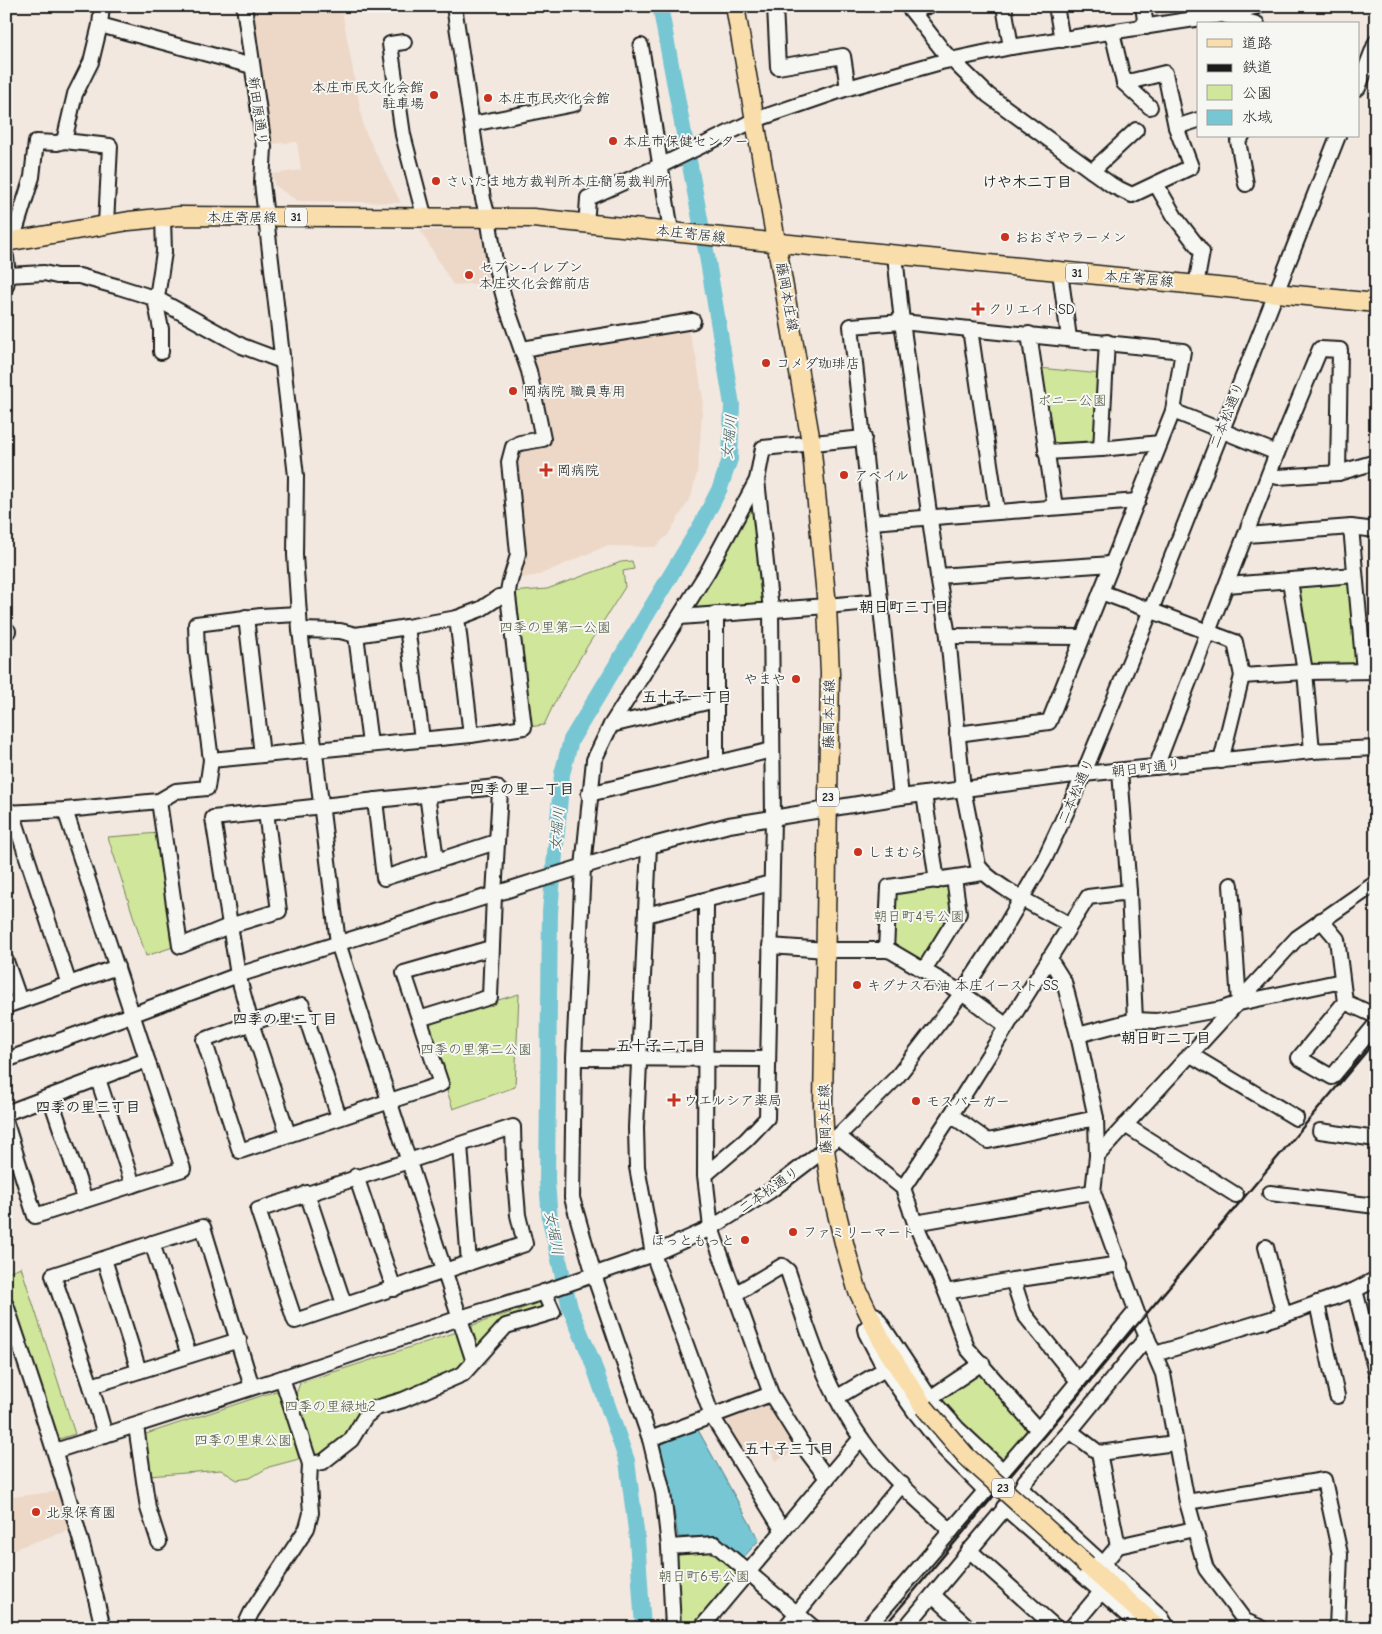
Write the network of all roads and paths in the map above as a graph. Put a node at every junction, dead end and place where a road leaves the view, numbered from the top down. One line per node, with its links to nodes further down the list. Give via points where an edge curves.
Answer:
1 (102, 6): 15 (street)
2 (244, 6): 25 (street, 新田原通り)
3 (454, 6): 33 (street)
4 (462, 6): 33 (street)
5 (735, 6): 31 (main road, 藤岡本庄線 / 23)
6 (775, 6): 28 (street, via 778,67 843,56)
7 (928, 6): 12 (street)
8 (1004, 6): 21 (street)
9 (1056, 6): 18 (street)
10 (1143, 6): 16 (street)
11 (1258, 6): 13 (street)
12 (909, 8): 24 (street)
13 (1232, 15): 14 (street); 16 (street)
14 (1251, 22)
15 (100, 26): 25 (street); 38 (street, via 91,62 75,94)
16 (1146, 27): 17 (street)
17 (1112, 32): 18 (street); 26 (street)
18 (1062, 40): 21 (street)
19 (404, 42): 47 (street, via 390,44 403,135)
20 (641, 46): 39 (street)
21 (1011, 47): 24 (street)
22 (1360, 50): 23 (street)
23 (1375, 50): 27 (street)
24 (952, 60): 28 (street); 40 (street, via 988,95)
25 (252, 66): 44 (street, 新田原通り, via 264,147 262,183)
26 (1124, 84): 30 (street); 34 (street, via 1165,73)
27 (1360, 84)
28 (848, 88): 31 (street)
29 (574, 104): 33 (street)
30 (1150, 107)
31 (755, 120): 39 (street); 50 (main road, 藤岡本庄線 / 23)
32 (1197, 120): 34 (street)
33 (475, 124): 45 (street, via 490,198)
34 (1176, 128): 41 (street, via 1191,167)
35 (1136, 130): 40 (street)
36 (1240, 138): 42 (street, via 1238,141)
37 (1337, 138): 56 (street, 二本松通り)
38 (64, 141): 48 (street, via 110,146); 51 (street, via 36,142 32,177)
39 (664, 164): 43 (street, via 588,198); 49 (street)
40 (1092, 172): 41 (street, via 1132,195)
41 (1156, 184): 55 (street, via 1202,252)
42 (1246, 184)
43 (588, 214)
44 (266, 217): 46 (main road, 本庄寄居線 / 31); 47 (main road, 本庄寄居線 / 31); 67 (street, 新田原通り)
45 (488, 217): 47 (main road, 本庄寄居線 / 31); 49 (main road, 本庄寄居線 / 31); 65 (street, via 496,268)
46 (163, 218): 48 (main road, 本庄寄居線 / 31); 57 (street, via 164,252)
47 (424, 219)
48 (106, 224): 51 (main road, 本庄寄居線 / 31)
49 (673, 231): 50 (main road, 本庄寄居線 / 31)
50 (778, 243): 52 (main road, 本庄寄居線 / 31); 71 (main road, 藤岡本庄線 / 23)
51 (8, 247): 54 (street)
52 (895, 256): 53 (main road, 本庄寄居線 / 31); 60 (street)
53 (1060, 272): 55 (main road, 本庄寄居線 / 31); 63 (street)
54 (7, 281): 57 (street, via 44,273 78,276)
55 (1196, 285): 56 (main road, 本庄寄居線 / 31)
56 (1277, 293): 58 (main road, 本庄寄居線 / 31); 69 (street, 二本松通り)
57 (157, 299): 66 (street); 67 (street, via 242,346)
58 (1376, 303)
59 (694, 321): 65 (street)
60 (902, 322): 61 (street); 70 (street, via 851,326); 83 (street)
61 (970, 329): 62 (street); 82 (street)
62 (1029, 334): 63 (street); 74 (street)
63 (1069, 338): 64 (street)
64 (1107, 342): 68 (street, via 1182,351); 73 (street)
65 (522, 349): 93 (street, via 543,439 520,443 512,448 509,462 518,554)
66 (161, 352)
67 (282, 361): 99 (street, 新田原通り, via 296,476)
68 (1173, 411): 69 (street); 72 (street)
69 (1220, 431): 75 (street); 98 (street, 二本松通り)
70 (864, 438): 71 (street); 84 (street)
71 (811, 442): 79 (street, via 763,448); 96 (main road, 藤岡本庄線 / 23)
72 (1160, 443): 73 (street); 80 (street)
73 (1101, 449): 74 (street)
74 (1046, 452): 81 (street)
75 (1277, 453): 77 (street, via 1320,349 1340,350); 78 (street)
76 (1376, 462): 77 (street)
77 (1338, 473): 78 (street)
78 (1269, 475): 87 (street)
79 (757, 480): 97 (street); 101 (street)
80 (1138, 501): 81 (street); 88 (street)
81 (1055, 507): 82 (street)
82 (997, 511): 83 (street)
83 (930, 516): 84 (street); 90 (street)
84 (872, 522): 95 (street)
85 (1351, 527): 86 (street); 87 (street); 89 (street)
86 (1376, 530)
87 (1247, 535): 92 (street)
88 (1112, 564): 90 (street); 94 (street)
89 (1355, 575): 91 (street); 110 (street)
90 (938, 576): 108 (street)
91 (1290, 580): 92 (street); 111 (street)
92 (1227, 585): 106 (street)
93 (509, 588): 103 (street, via 481,609); 116 (street, via 524,727)
94 (1101, 592): 98 (street); 109 (street)
95 (879, 601): 96 (street); 134 (street)
96 (827, 606): 97 (street); 139 (main road, 藤岡本庄線 / 23, via 830,674)
97 (771, 610): 100 (street); 121 (street)
98 (1151, 610): 106 (street); 129 (street, 二本松通り)
99 (298, 614): 102 (street); 105 (street, 新田原通り)
100 (716, 614): 101 (street); 113 (street)
101 (680, 616): 114 (street)
102 (246, 617): 123 (street); 124 (street, via 196,624)
103 (456, 618): 104 (street); 116 (street)
104 (407, 627): 107 (street); 117 (street)
105 (300, 630): 107 (street, via 332,630); 120 (street, 新田原通り)
106 (1209, 632): 112 (street, via 1235,642); 127 (street)
107 (356, 635): 118 (street)
108 (948, 636): 109 (street); 115 (street)
109 (1082, 637): 115 (street, via 1049,722)
110 (1370, 671): 111 (street)
111 (1305, 672): 112 (street); 122 (street)
112 (1242, 676): 125 (street)
113 (716, 700): 114 (street); 126 (street)
114 (611, 725): 132 (street, via 594,760)
115 (958, 734): 130 (street)
116 (471, 735): 117 (street)
117 (422, 739): 118 (street)
118 (370, 744): 120 (street)
119 (1376, 748): 122 (street, 朝日町通り)
120 (315, 749): 123 (street); 137 (street, 新田原通り)
121 (772, 750): 126 (street); 142 (street)
122 (1312, 752): 125 (street, 朝日町通り)
123 (262, 755): 124 (street)
124 (211, 760): 136 (street, via 207,788 176,791)
125 (1221, 761): 127 (street, 朝日町通り)
126 (716, 764): 132 (street)
127 (1156, 767): 128 (street, 朝日町通り)
128 (1120, 771): 129 (street, 朝日町通り); 153 (street)
129 (1084, 774): 130 (street, 朝日町通り); 155 (street, 二本松通り, via 1044,860)
130 (963, 789): 133 (street, 朝日町通り); 147 (street, via 976,858)
131 (427, 794): 135 (street); 143 (street, via 496,787 500,791); 145 (street)
132 (589, 794): 146 (street)
133 (924, 794): 134 (street, 朝日町通り); 149 (street)
134 (901, 796): 139 (street, 朝日町通り)
135 (375, 800): 137 (street); 145 (street, via 384,878)
136 (159, 801): 138 (street); 160 (street, via 180,946)
137 (323, 806): 141 (street); 161 (street, 新田原通り)
138 (65, 810): 140 (street); 168 (street)
139 (828, 810): 142 (street, 朝日町通り); 164 (main road, 藤岡本庄線 / 23)
140 (9, 812): 172 (street)
141 (266, 812): 160 (street, via 279,911); 160 (street, via 213,818)
142 (773, 818): 144 (street, 朝日町通り, via 729,825); 150 (street)
143 (496, 842): 145 (street); 154 (street)
144 (649, 846): 146 (street, 朝日町通り); 157 (street)
145 (436, 860)
146 (581, 868): 154 (street, 朝日町通り); 187 (street)
147 (982, 873): 148 (street); 155 (street)
148 (954, 878): 149 (street); 169 (street, via 959,913)
149 (936, 881): 165 (street, via 889,887)
150 (771, 883): 156 (street); 162 (street)
151 (1376, 883): 158 (street)
152 (1231, 885): 175 (street)
153 (1129, 892): 159 (street, via 1088,897); 181 (street)
154 (494, 895): 161 (street, 朝日町通り); 163 (street)
155 (1022, 898): 159 (street); 173 (street, 二本松通り)
156 (706, 900): 157 (street); 189 (street)
157 (646, 915): 188 (street)
158 (1321, 920): 171 (street, via 1337,939); 175 (street, via 1297,938)
159 (1070, 925): 166 (street)
160 (229, 926): 170 (street)
161 (338, 943): 170 (street, 朝日町通り); 195 (street, 新田原通り)
162 (770, 946): 164 (street); 190 (street)
163 (491, 948): 180 (street, via 490,997); 180 (street, via 404,973)
164 (826, 950): 165 (street); 208 (main road, 藤岡本庄線 / 23)
165 (886, 950): 169 (street)
166 (1050, 958): 184 (street); 185 (street, via 1064,982)
167 (6, 960): 174 (street)
168 (117, 968): 172 (street); 178 (street)
169 (924, 970): 173 (street)
170 (238, 975): 178 (street, 朝日町通り); 182 (street)
171 (1342, 981): 175 (street); 176 (street)
172 (70, 984): 174 (street)
173 (962, 993): 184 (street); 205 (street, 二本松通り, via 897,1077)
174 (20, 1001): 177 (street)
175 (1239, 1002): 181 (street, via 1157,1021); 186 (street)
176 (1345, 1002): 179 (street); 183 (street, via 1300,1058 1332,1077)
177 (6, 1006)
178 (132, 1015): 191 (street, 朝日町通り); 192 (street)
179 (1376, 1016)
180 (419, 1019): 195 (street, via 441,1084)
181 (1134, 1020): 185 (street)
182 (251, 1023): 198 (street, via 302,1005); 204 (street); 204 (street, via 204,1040 240,1151)
183 (1376, 1024)
184 (1007, 1026): 197 (street)
185 (1078, 1035): 199 (street)
186 (1190, 1055): 200 (street); 202 (street)
187 (574, 1058): 188 (street); 230 (street, via 572,1198)
188 (639, 1058): 189 (street); 225 (street, via 637,1167)
189 (706, 1059): 190 (street); 211 (street)
190 (768, 1059): 211 (street, via 768,1118)
191 (6, 1060)
192 (147, 1060): 193 (street); 213 (street, via 183,1168)
193 (98, 1079): 194 (street); 213 (street)
194 (50, 1097): 196 (street); 219 (street)
195 (389, 1101): 198 (street); 210 (street, 新田原通り)
196 (6, 1113)
197 (951, 1115): 199 (street, via 988,1141); 214 (street)
198 (338, 1117): 204 (street)
199 (1096, 1118): 209 (street)
200 (1296, 1118)
201 (6, 1123): 219 (street, via 35,1216)
202 (1125, 1125): 209 (street); 218 (street)
203 (1320, 1131): 206 (street)
204 (288, 1134)
205 (838, 1136): 208 (street, 二本松通り); 214 (street)
206 (1376, 1139)
207 (460, 1145): 210 (street); 227 (street); 227 (street, via 513,1126 518,1215 525,1244)
208 (825, 1149): 222 (street, 二本松通り, via 770,1191); 243 (main road, 藤岡本庄線 / 23, via 844,1246)
209 (1096, 1156): 215 (street)
210 (408, 1159): 212 (street); 229 (street, 新田原通り)
211 (705, 1174): 222 (street)
212 (356, 1176): 216 (street); 233 (street)
213 (134, 1185): 219 (street)
214 (903, 1188): 221 (street)
215 (1093, 1192): 221 (street); 228 (street)
216 (307, 1193): 239 (street); 239 (street, via 258,1210 294,1321)
217 (1270, 1193): 220 (street)
218 (1236, 1195)
219 (85, 1200)
220 (1376, 1206)
221 (915, 1223): 236 (street)
222 (711, 1228): 225 (street, 二本松通り); 237 (street)
223 (152, 1243): 226 (street); 246 (street, via 202,1227); 248 (street)
224 (1266, 1247): 242 (street)
225 (653, 1254): 230 (street, 二本松通り); 262 (street)
226 (104, 1259): 252 (street); 256 (street, via 52,1276)
227 (469, 1263): 229 (street)
228 (1120, 1264): 232 (street); 240 (street)
229 (444, 1272): 233 (street); 244 (street, 新田原通り)
230 (594, 1275): 235 (street, 二本松通り); 268 (street)
231 (1376, 1279): 234 (street)
232 (1013, 1280): 236 (street); 255 (street, via 1024,1314)
233 (394, 1289): 239 (street)
234 (1355, 1290): 238 (street); 253 (street)
235 (546, 1291): 244 (street, 二本松通り); 249 (street, via 553,1312 506,1326)
236 (946, 1292): 250 (street, via 967,1348)
237 (735, 1294): 258 (street); 260 (street, via 782,1266 788,1271 816,1357)
238 (1317, 1303): 242 (street); 259 (street)
239 (344, 1304)
240 (1136, 1311): 245 (street); 255 (street)
241 (8, 1313): 270 (street)
242 (1284, 1315): 247 (street)
243 (869, 1317): 251 (street, via 866,1333); 261 (main road, 藤岡本庄線 / 23, via 894,1363)
244 (460, 1318): 249 (street, 新田原通り); 254 (street, 二本松通り)
245 (1147, 1337): 247 (street); 265 (street)
246 (239, 1340): 248 (street); 257 (street)
247 (1155, 1354): 269 (street, via 1163,1374)
248 (189, 1356): 252 (street)
249 (474, 1362): 272 (street, via 463,1374 376,1408 365,1417 351,1440 323,1462)
250 (982, 1363): 261 (street); 264 (street)
251 (885, 1369): 260 (street); 277 (street, via 934,1437)
252 (139, 1371): 256 (street)
253 (1376, 1372)
254 (282, 1378): 257 (street, 二本松通り); 272 (street)
255 (1078, 1381): 264 (street)
256 (91, 1386): 266 (street)
257 (252, 1387): 263 (street, 二本松通り)
258 (772, 1394): 262 (street); 274 (street)
259 (1337, 1396)
260 (836, 1398): 267 (street)
261 (927, 1403): 273 (street); 287 (main road, 23, bridge, via 966,1456)
262 (712, 1416): 268 (street); 281 (street)
263 (136, 1426): 266 (street, 二本松通り); 283 (street, via 148,1508)
264 (1038, 1430): 273 (street)
265 (1070, 1431): 271 (street); 276 (street)
266 (105, 1435): 270 (street, 二本松通り)
267 (861, 1438): 274 (street); 275 (street)
268 (650, 1439): 285 (street, via 663,1493)
269 (1176, 1443): 271 (street); 278 (street)
270 (55, 1452): 294 (street, via 86,1554)
271 (1099, 1453): 284 (street)
272 (310, 1464): 295 (street, via 311,1513 307,1528)
273 (1002, 1470): 277 (street)
274 (827, 1478): 281 (street)
275 (902, 1484): 282 (street); 291 (street)
276 (1021, 1489): 279 (street); 287 (street)
277 (985, 1490): 282 (street)
278 (1188, 1502): 280 (street); 308 (street, via 1324,1480 1340,1554)
279 (1004, 1507): 286 (street); 289 (street)
280 (1194, 1529): 284 (street); 292 (street, via 1206,1570)
281 (783, 1531): 288 (street)
282 (951, 1531): 300 (street)
283 (159, 1542)
284 (1118, 1546): 287 (street)
285 (669, 1547): 288 (street, via 715,1544); 296 (street)
286 (969, 1550): 290 (street); 302 (street)
287 (1095, 1564): 305 (main road, 23); 306 (street, via 1161,1617 1166,1624)
288 (748, 1572): 291 (street); 297 (street)
289 (1101, 1592): 303 (street); 304 (street)
290 (933, 1594): 293 (street); 301 (street)
291 (797, 1613): 298 (street); 299 (street)
292 (1241, 1624): 307 (street)
293 (906, 1627)
294 (103, 1628)
295 (244, 1628)
296 (673, 1628)
297 (702, 1628)
298 (785, 1628)
299 (814, 1628)
300 (867, 1628)
301 (970, 1628)
302 (1056, 1628)
303 (1071, 1628)
304 (1142, 1628)
305 (1158, 1628)
306 (1164, 1628)
307 (1262, 1628)
308 (1337, 1628)

